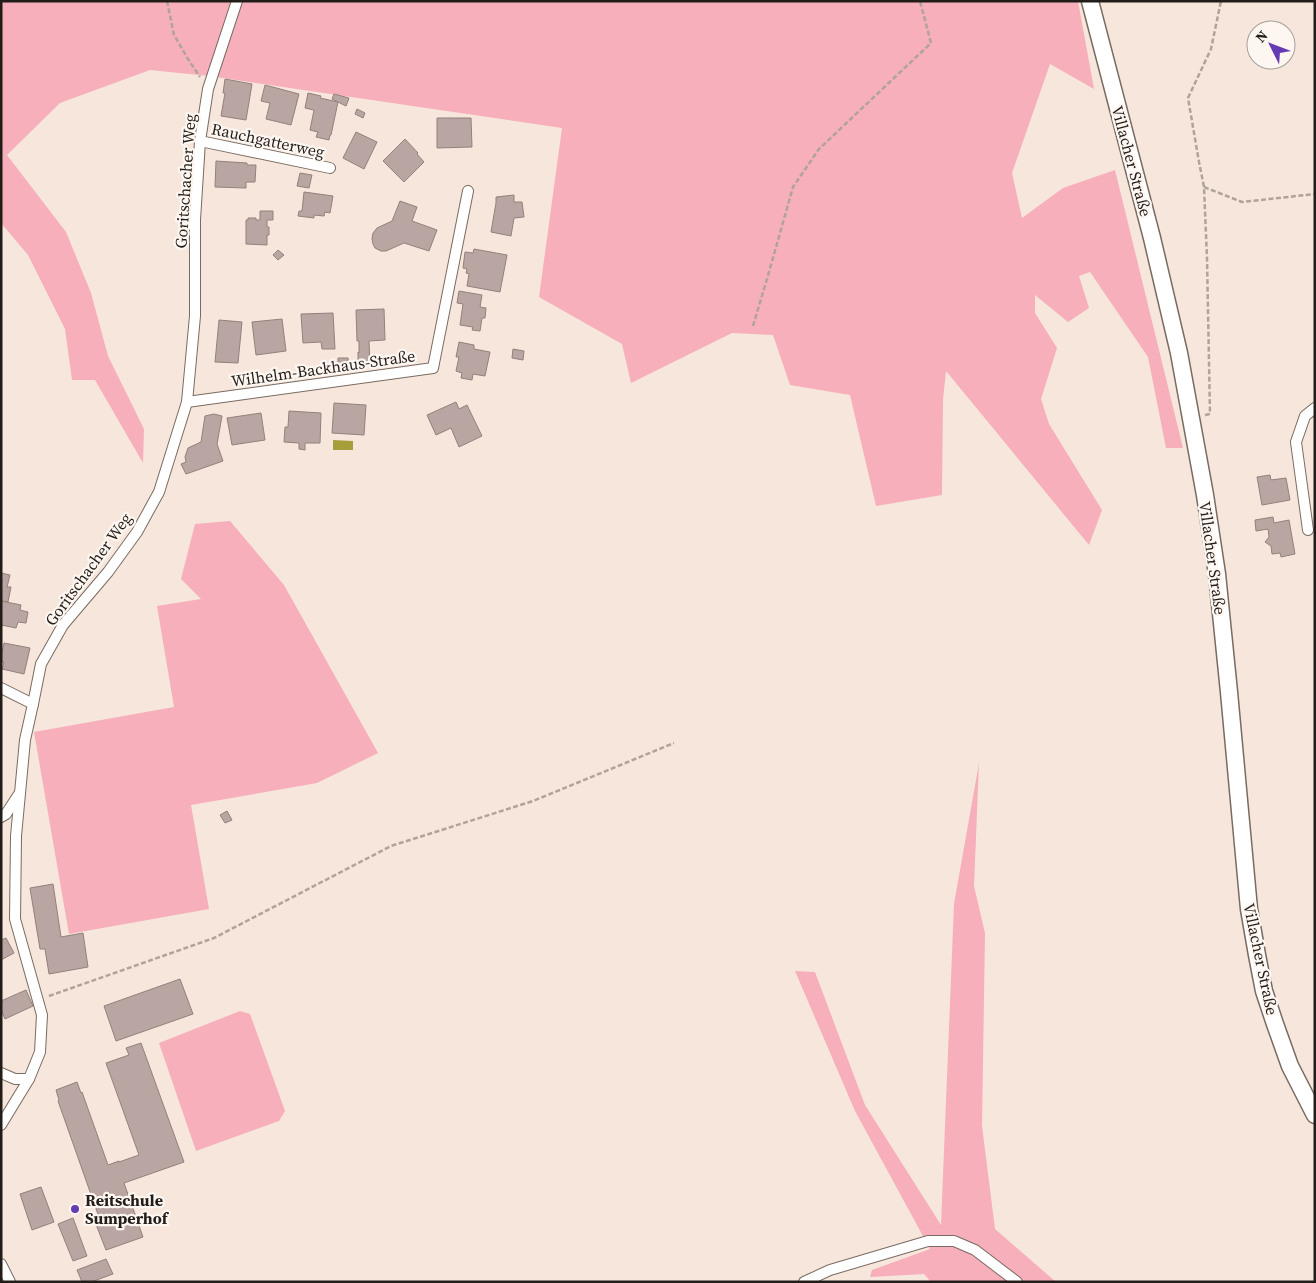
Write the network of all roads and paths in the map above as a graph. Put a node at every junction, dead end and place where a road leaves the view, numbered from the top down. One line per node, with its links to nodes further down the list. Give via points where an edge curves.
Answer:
1 (167, 1): 6 (path, via 174,35)
2 (238, 1): 6 (street, Goritschacher Weg)
3 (920, 1): 12 (path, via 931,43 819,149 793,187)
4 (1090, 1): 15 (main road, Villacher Straße, via 1152,238)
5 (1221, 1): 9 (path, via 1211,48 1188,98)
6 (208, 89): 7 (street, Goritschacher Weg)
7 (200, 141): 8 (street, Rauchgatterweg); 13 (street, Goritschacher Weg, via 195,220 195,316)
8 (330, 168)
9 (1204, 187): 11 (path, via 1242,202); 15 (path, via 1210,414)
10 (468, 191): 13 (street, Wilhelm-Backhaus-Straße, via 433,368)
11 (1315, 194)
12 (752, 326)
13 (187, 402): 18 (street, Goritschacher Weg, via 159,492 137,532 63,625 41,664)
14 (1315, 408): 16 (street, via 1305,416 1296,442)
15 (1191, 418): 25 (main road, Villacher Straße, via 1217,574 1249,909 1257,955 1274,1024 1290,1066)
16 (1308, 530)
17 (1, 688): 18 (street)
18 (33, 704): 20 (street, Goritschacher Weg, via 25,740)
19 (674, 743): 22 (path, via 532,801 391,846 214,938)
20 (20, 792): 21 (street); 24 (street, Goritschacher Weg, via 15,919 42,1015 40,1052)
21 (1, 817)
22 (45, 997)
23 (1, 1073): 24 (street, via 15,1079)
24 (29, 1079): 26 (street, Goritschacher Weg)
25 (1315, 1115)
26 (1, 1125)
27 (1, 1264): 28 (street)
28 (10, 1282)
29 (804, 1282): 30 (street, via 830,1270 928,1241 954,1241 975,1250)
30 (1017, 1282)

